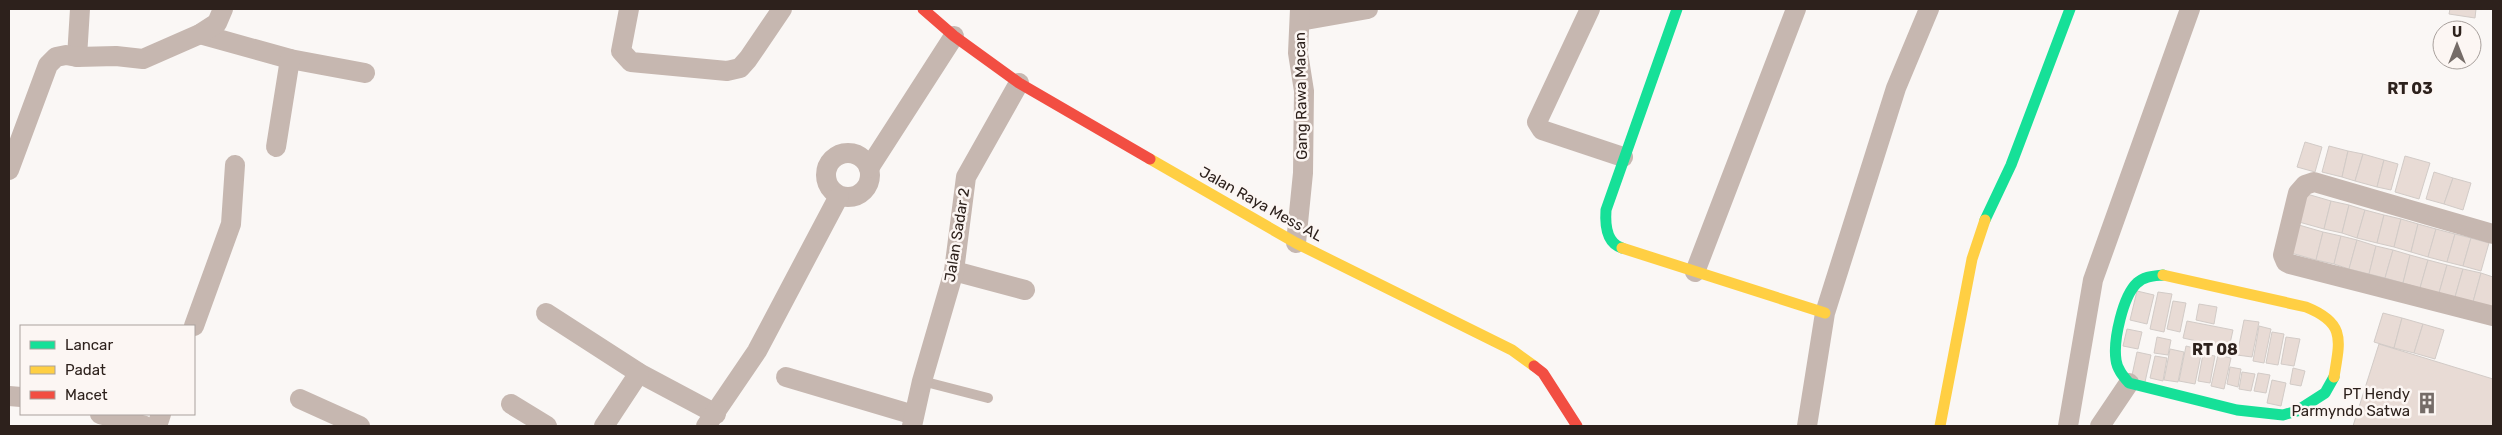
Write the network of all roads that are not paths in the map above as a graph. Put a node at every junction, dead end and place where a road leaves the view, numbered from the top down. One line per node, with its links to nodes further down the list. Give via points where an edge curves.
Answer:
1 (80, 9): 16 (street)
2 (223, 9): 14 (street, via 217,23)
3 (629, 9): 4 (street, via 621,51 626,60 727,71 740,68)
4 (782, 9)
5 (922, 9): 15 (street, Jalan Raya Mess AL)
6 (1368, 9): 13 (street)
7 (1590, 9): 21 (street, via 1537,122 1542,130)
8 (1678, 9): 21 (street)
9 (1796, 9): 29 (street)
10 (1929, 9): 32 (street, via 1896,88)
11 (2070, 9): 52 (street, via 1972,259)
12 (2190, 9): 53 (street, via 2093,280)
13 (1300, 15): 27 (street, Gang Rawa Macan, via 1298,53 1304,91)
14 (200, 34): 16 (street, via 144,59 116,56); 17 (street)
15 (954, 36): 19 (street, Jalan Raya Mess AL); 23 (street)
16 (77, 58): 24 (street, via 56,57 48,65)
17 (290, 59): 18 (street); 20 (street)
18 (365, 73)
19 (1019, 83): 27 (street, Jalan Raya Mess AL); 28 (street, Jalan Sadar 2, via 966,177)
20 (276, 147)
21 (1624, 157): 29 (street, via 1606,210 1608,237 1616,246)
22 (235, 165): 34 (street, via 232,224)
23 (869, 168): 25 (street, via 870,181 864,192 852,198); 25 (street, via 865,160 849,153 833,159 828,166 827,184)
24 (9, 170)
25 (839, 196): 43 (street, via 757,351)
26 (2493, 234): 33 (street, via 2314,182 2304,185 2298,193 2283,255 2290,264)
27 (1296, 243): 50 (street, Jalan Raya Mess AL, via 1512,350 1543,372)
28 (954, 271): 30 (street); 37 (street, Jalan Sadar 2)
29 (1695, 272): 32 (street)
30 (1025, 290)
31 (546, 313): 35 (street)
32 (1826, 313): 51 (street)
33 (2493, 316)
34 (194, 325)
35 (639, 373): 43 (street); 49 (street)
36 (786, 377): 44 (street)
37 (922, 381): 39 (lane); 44 (street, Jalan Sadar 2)
38 (2129, 383): 38 (street, via 2118,370 2115,348 2130,291 2139,281 2150,276 2163,276 2306,308 2323,314 2335,325 2340,341 2333,382 2325,393 2298,411 2283,415 2237,410); 45 (street)
39 (988, 398)
40 (300, 399): 47 (street)
41 (511, 404): 48 (street)
42 (104, 415): 46 (street)
43 (711, 420)
44 (913, 421)
45 (2104, 421)
46 (145, 426)
47 (360, 426)
48 (547, 426)
49 (604, 426)
50 (1577, 426)
51 (1807, 426)
52 (1940, 426)
53 (2068, 426)

